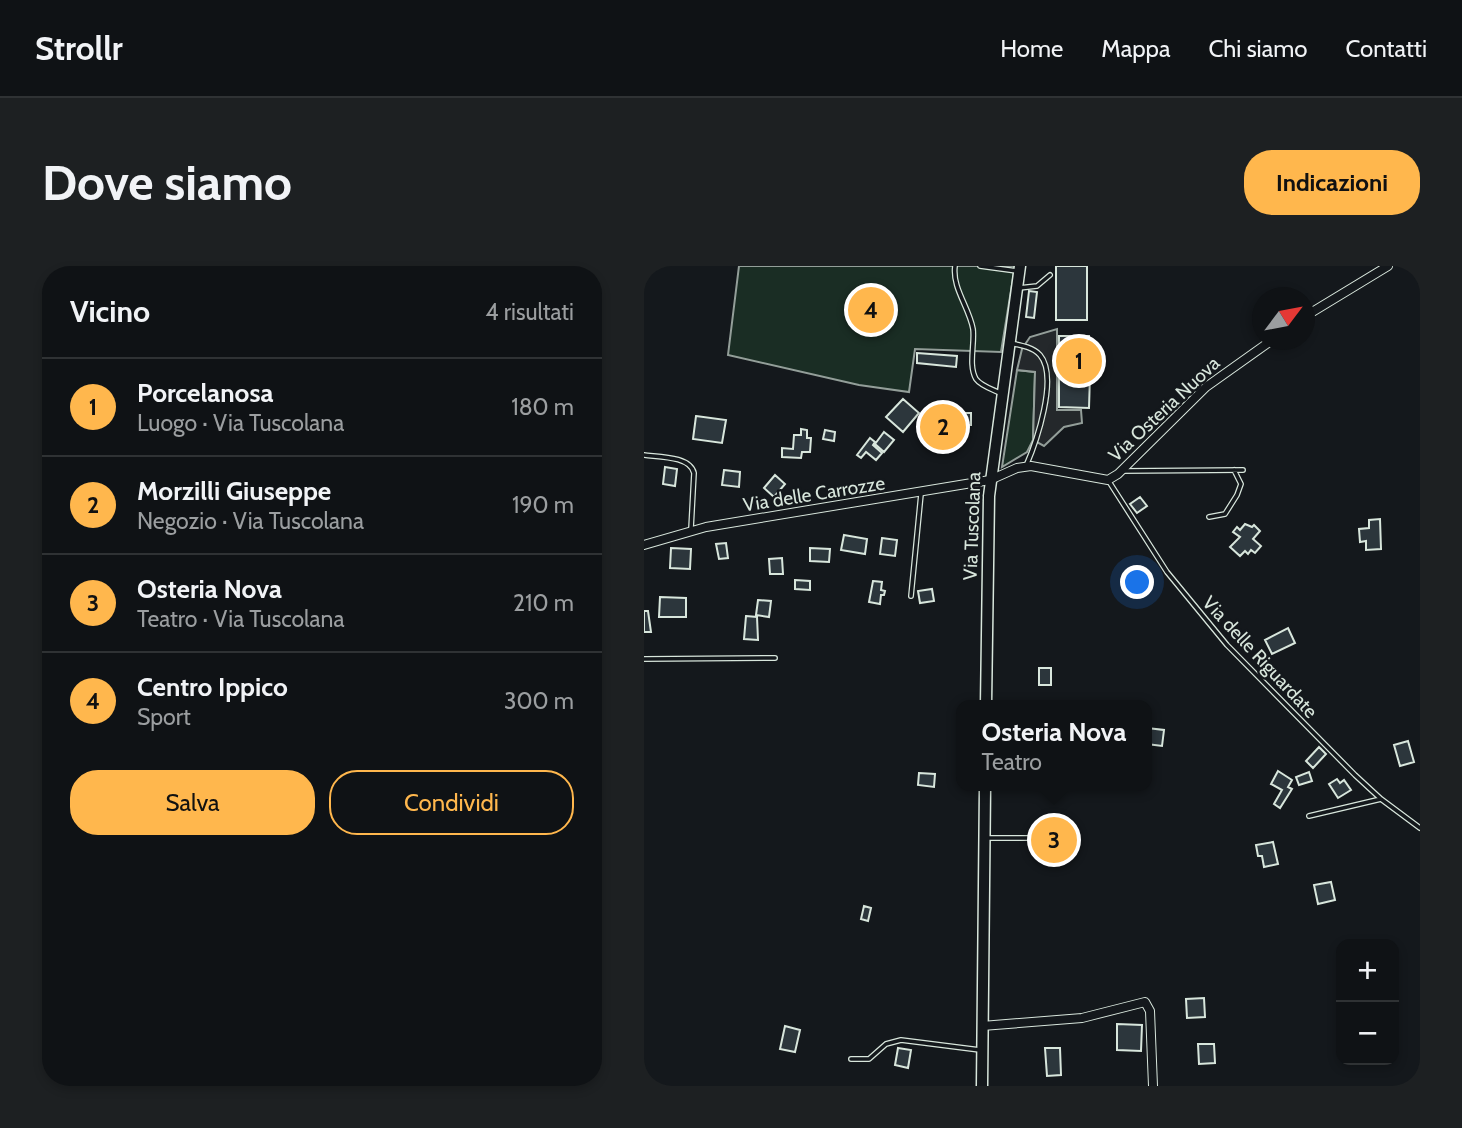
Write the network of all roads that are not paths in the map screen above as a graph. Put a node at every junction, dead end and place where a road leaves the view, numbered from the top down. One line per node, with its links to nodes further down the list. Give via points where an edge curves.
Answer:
1 (955, 266): 10 (lane, via 956,284 973,331 975,376 979,383)
2 (980, 266): 4 (lane)
3 (1388, 266): 7 (street)
4 (1020, 269): 6 (main road, Via Tuscolana)
5 (1049, 275): 6 (lane, via 1037,286)
6 (1017, 288): 8 (main road, Via Tuscolana)
7 (1315, 310)
8 (1009, 342): 10 (main road, Via Tuscolana); 12 (lane, via 1035,351 1045,365 1043,419)
9 (1258, 350): 15 (street, Via Osteria Nuova, via 1206,387)
10 (1002, 394): 16 (main road, Via Tuscolana)
11 (644, 455): 20 (lane, via 692,466)
12 (1026, 466): 16 (street, Via Osteria Nuova); 17 (street, Via Osteria Nuova)
13 (1234, 470): 14 (lane); 15 (lane); 19 (lane, via 1241,484 1237,495 1225,514)
14 (1243, 470)
15 (1120, 471): 17 (street, Via Osteria Nuova)
16 (990, 480): 18 (street, Via delle Carrozze); 25 (main road, Via Tuscolana)
17 (1108, 480): 27 (lane, Via delle Riguardate, via 1200,613 1265,686)
18 (922, 492): 20 (street, Via delle Carrozze); 22 (lane)
19 (1209, 517)
20 (691, 530): 21 (street, Via delle Carrozze)
21 (644, 545)
22 (911, 596)
23 (775, 657): 24 (lane)
24 (644, 659)
25 (986, 700)
26 (985, 791): 30 (main road)
27 (1381, 799): 28 (lane); 29 (lane, Via delle Riguardate)
28 (1309, 816)
29 (1420, 828)
30 (984, 838): 31 (lane); 32 (main road)
31 (1036, 838)
32 (982, 1026): 33 (main road); 36 (street, via 1082,1018 1145,1002 1150,1011)
33 (982, 1050): 34 (lane, via 901,1040 887,1044 869,1059); 35 (main road)
34 (851, 1059)
35 (982, 1086)
36 (1153, 1086)

